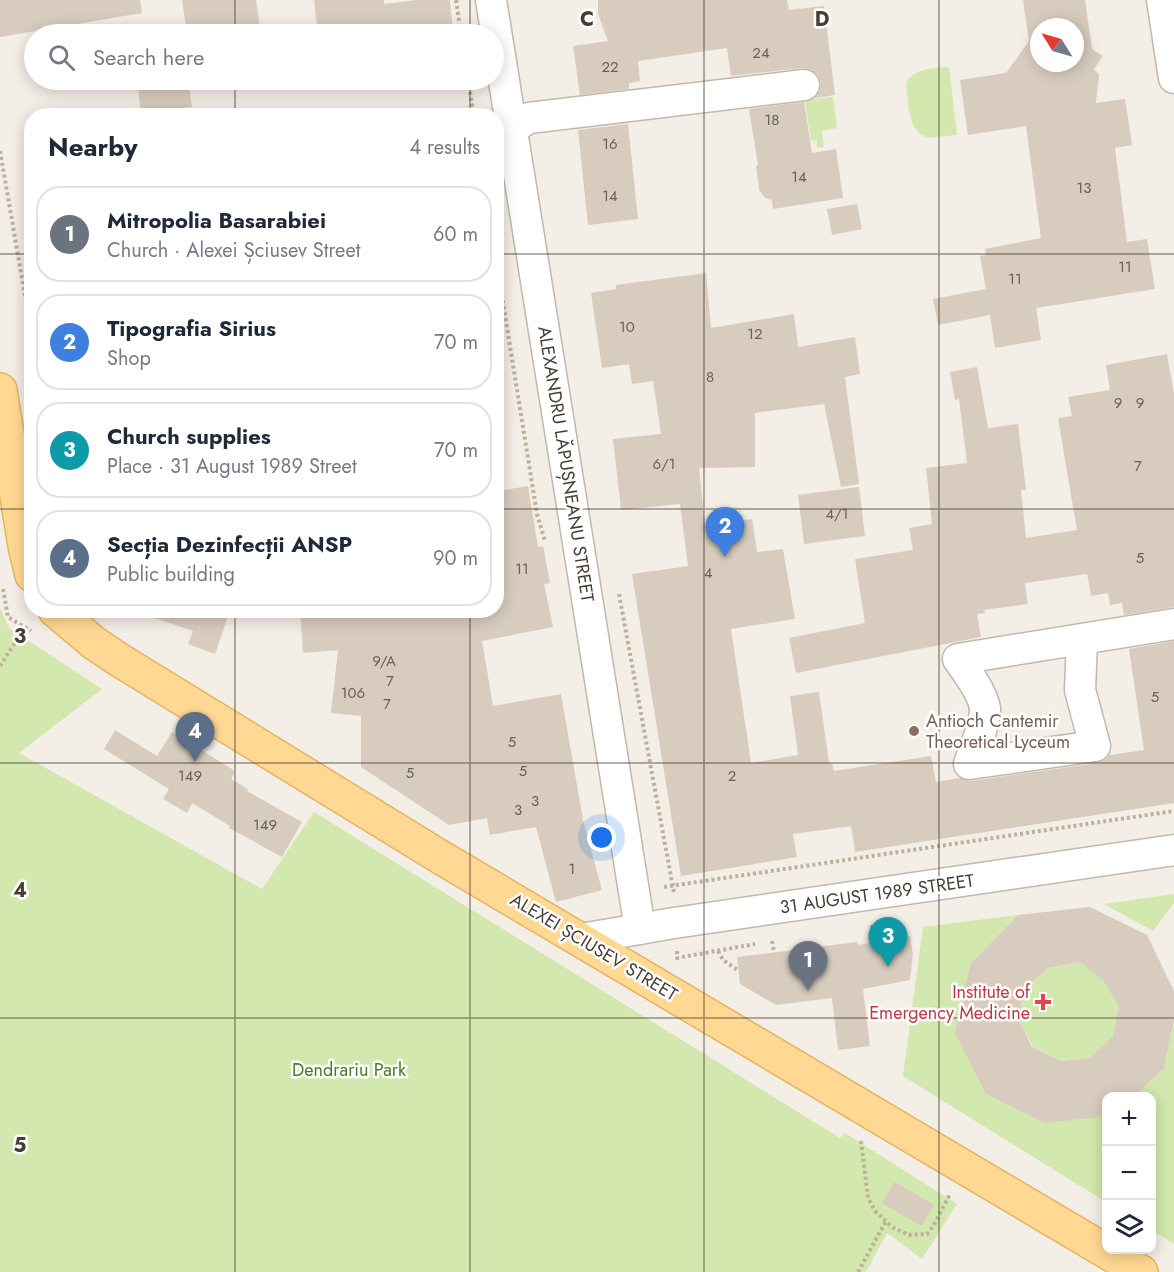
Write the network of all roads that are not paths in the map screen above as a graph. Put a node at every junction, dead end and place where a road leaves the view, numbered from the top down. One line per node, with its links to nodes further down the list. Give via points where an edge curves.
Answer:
1 (491, 0): 3 (street, ALEXANDRU LĂPUȘNEANU STREET)
2 (1162, 0): 4 (street)
3 (495, 24)
4 (1174, 78)
5 (504, 79): 7 (street, ALEXANDRU LĂPUȘNEANU STREET)
6 (804, 85): 7 (street, via 529,118)
7 (512, 128): 14 (street, ALEXANDRU LĂPUȘNEANU STREET)
8 (0, 390): 9 (main road)
9 (24, 540)
10 (64, 618): 15 (main road, ALEXEI ȘCIUSEV STREET, via 132,668)
11 (1174, 624): 12 (street)
12 (1082, 640): 12 (street, via 1080,690 1095,746 969,764 985,708 973,680 958,659)
13 (1174, 850): 14 (street, 31 AUGUST 1989 STREET)
14 (640, 929): 15 (street, 31 AUGUST 1989 STREET)
15 (581, 939): 16 (main road, ALEXEI ȘCIUSEV STREET)
16 (1141, 1272)

